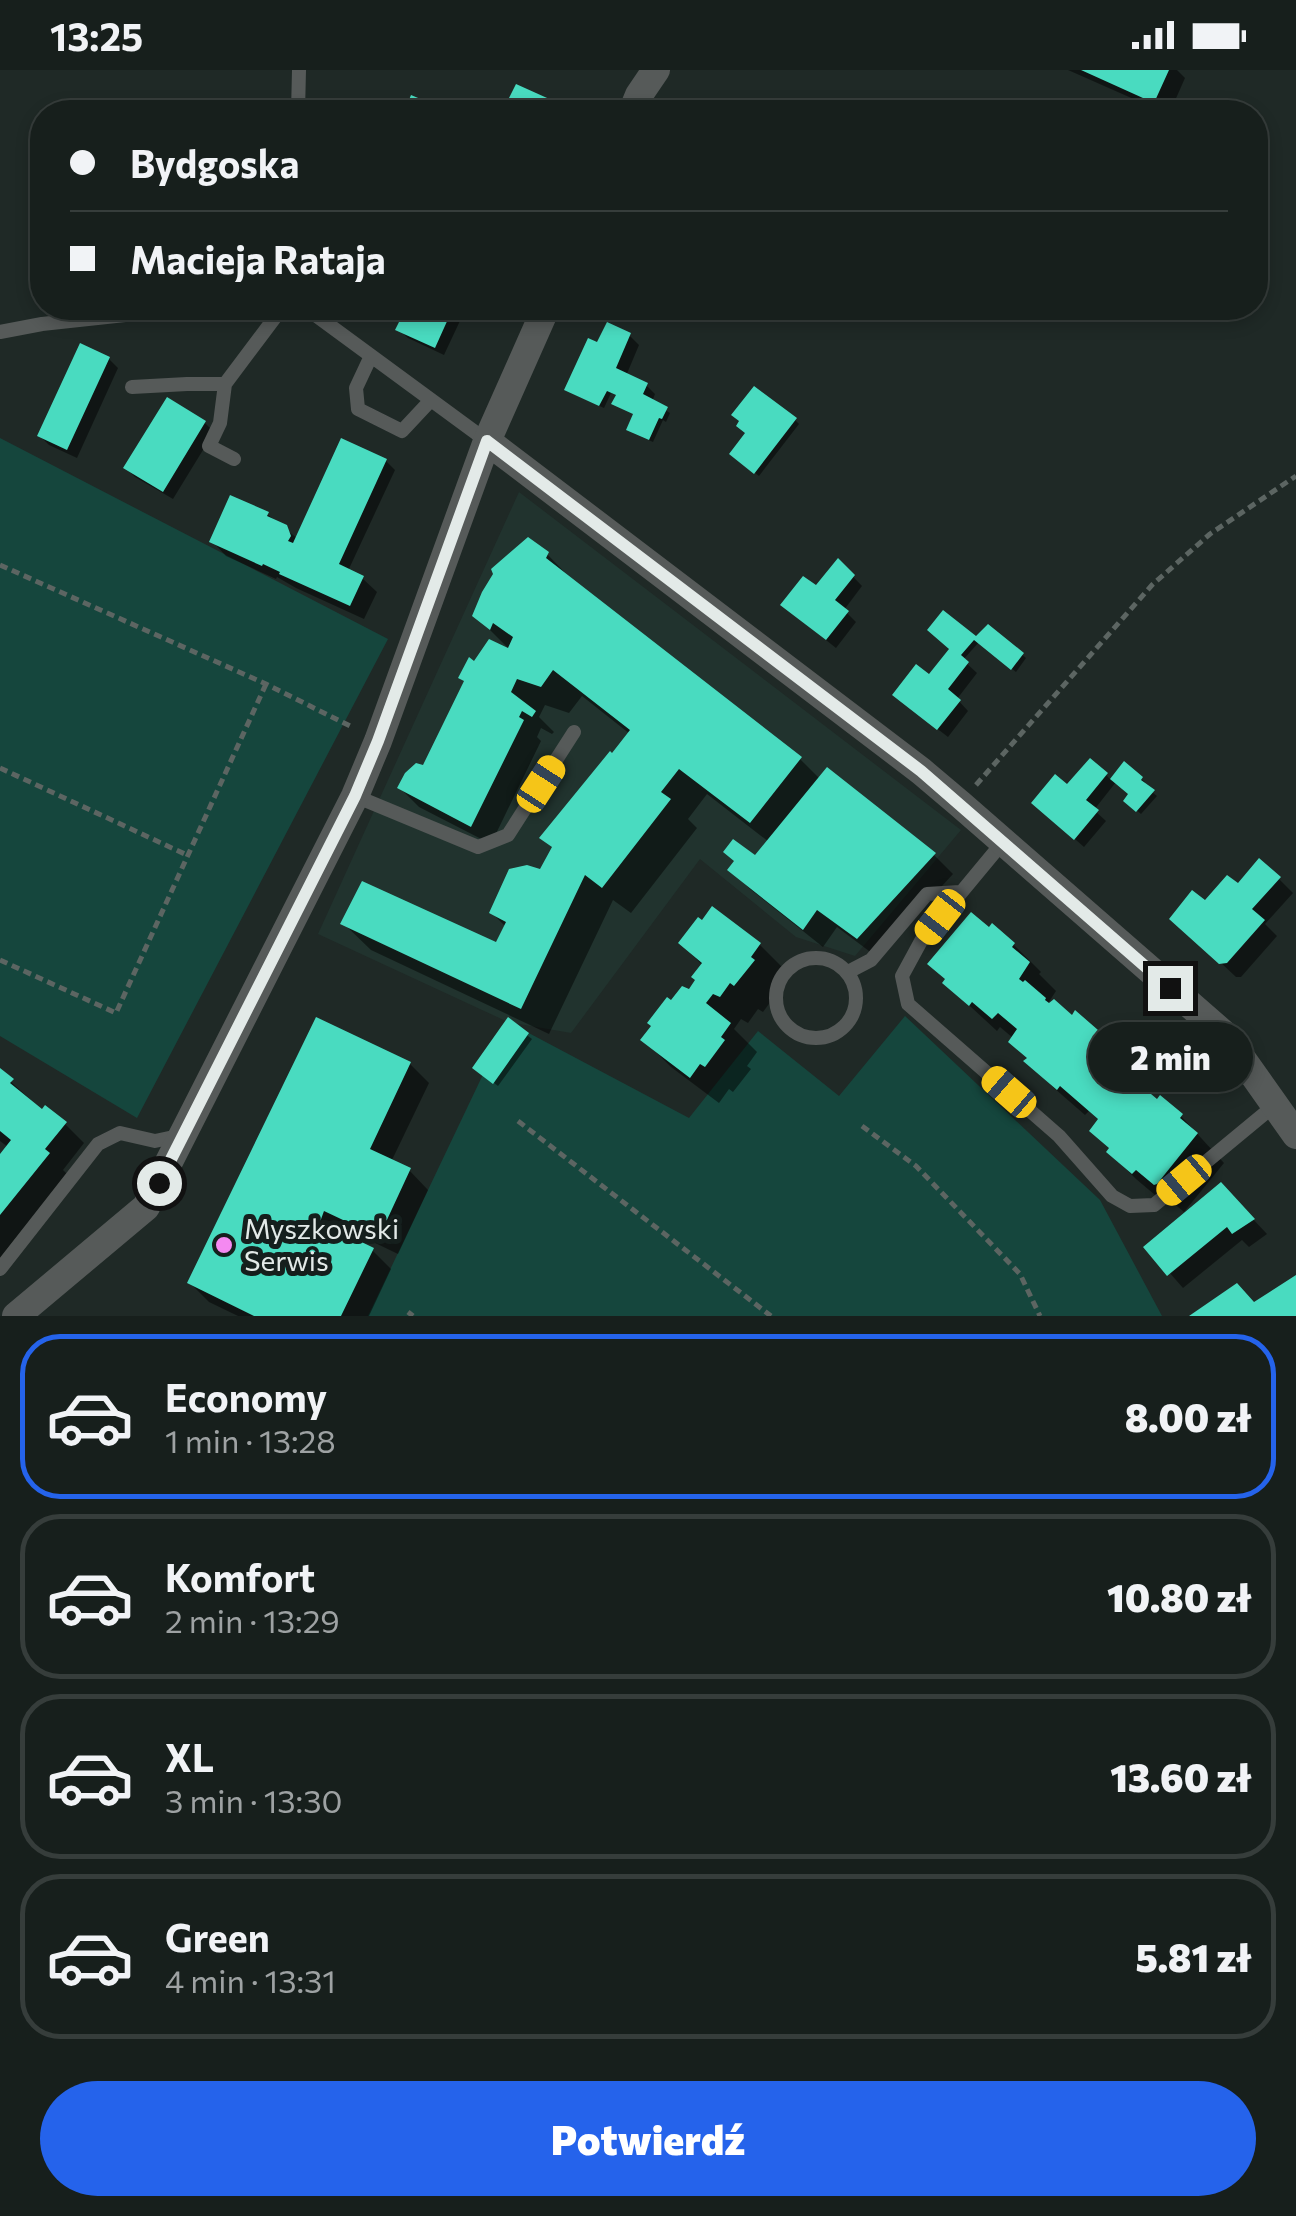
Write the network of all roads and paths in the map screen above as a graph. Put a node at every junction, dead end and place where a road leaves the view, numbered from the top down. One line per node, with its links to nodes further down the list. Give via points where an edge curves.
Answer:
1 (299, 70): 3 (lane)
2 (656, 70): 4 (street)
3 (298, 100)
4 (638, 100)
5 (79, 320): 9 (lane)
6 (273, 320): 11 (lane)
7 (322, 320): 10 (lane)
8 (541, 320): 14 (street)
9 (0, 332)
10 (371, 356): 13 (lane); 13 (lane, via 356,388 358,409 402,432)
11 (224, 384): 12 (lane); 15 (lane, via 220,423 209,446)
12 (132, 388)
13 (431, 400): 14 (lane)
14 (487, 441): 20 (street); 23 (street)
15 (234, 459)
16 (1296, 476): 23 (path, via 1210,534 1152,585)
17 (0, 565): 18 (path)
18 (266, 684): 20 (path); 25 (path)
19 (574, 732): 22 (lane, via 508,834 478,847)
20 (378, 741): 22 (street)
21 (0, 768): 25 (path)
22 (355, 796): 33 (street)
23 (960, 804): 24 (street)
24 (1004, 842): 26 (lane); 29 (street, via 1226,1036)
25 (186, 855): 27 (path, via 116,1014)
26 (960, 892): 28 (lane, via 928,894 871,960); 29 (lane, via 902,976 908,1004 1059,1136 1112,1196 1130,1206 1154,1205)
27 (0, 960)
28 (848, 972): 28 (lane, via 827,958 799,961 780,980 782,1020 804,1037 841,1030 856,1009)
29 (1275, 1105): 32 (street)
30 (518, 1121): 36 (path)
31 (862, 1126): 37 (path, via 916,1166 1020,1274)
32 (1296, 1134)
33 (184, 1135): 34 (lane, via 156,1141 120,1134 98,1144); 35 (street, via 146,1207)
34 (0, 1269)
35 (16, 1316)
36 (771, 1316)
37 (1040, 1316)

